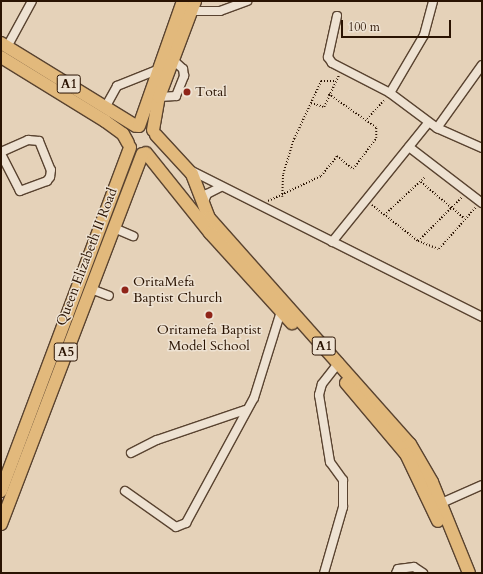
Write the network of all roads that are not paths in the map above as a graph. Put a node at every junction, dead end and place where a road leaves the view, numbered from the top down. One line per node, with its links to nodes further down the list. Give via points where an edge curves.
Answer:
1 (32, 1): 7 (street)
2 (183, 1): 9 (highway)
3 (247, 1): 5 (street, via 226,10)
4 (434, 1): 10 (street, via 424,35)
5 (193, 6): 15 (highway, via 158,97)
6 (338, 16): 10 (street, via 328,57 332,64)
7 (3, 49): 11 (highway, A1); 16 (highway, A1, via 124,134)
8 (482, 65): 14 (street)
9 (157, 70): 11 (street, via 117,86); 13 (highway)
10 (390, 93): 12 (street)
11 (106, 106): 13 (highway, A1)
12 (428, 123): 14 (street); 17 (street)
13 (137, 126): 15 (highway); 16 (highway, via 129,133)
14 (437, 128): 18 (street)
15 (154, 133): 20 (highway, via 153,148); 21 (highway, A1)
16 (129, 145): 20 (highway); 22 (highway, A5)
17 (410, 146): 24 (street); 28 (street, via 368,201)
18 (482, 148)
19 (1, 153): 19 (street, via 28,140 39,142 51,170 50,177 47,181 20,191)
20 (144, 153): 22 (highway, A5); 31 (highway, A1, via 210,233)
21 (190, 170): 23 (street); 25 (highway, A1)
22 (126, 180): 26 (highway, Queen Elizabeth II Road / A5); 37 (highway, Queen Elizabeth II Road / A5)
23 (220, 187): 25 (street, via 206,194); 28 (street)
24 (482, 203)
25 (203, 210): 31 (highway, A1)
26 (114, 228): 27 (street); 29 (highway, Queen Elizabeth II Road / A5)
27 (133, 236)
28 (332, 242): 32 (street)
29 (91, 289): 30 (street); 40 (highway, Queen Elizabeth II Road / A5)
30 (109, 296)
31 (283, 307): 33 (highway, A1); 34 (street, via 258,388)
32 (482, 317)
33 (336, 365): 39 (highway, A1, via 410,444); 41 (street, via 322,384 319,405 330,462 343,480 344,507)
34 (245, 410): 35 (street, via 156,440); 38 (street, via 204,492 181,527 166,521)
35 (131, 453)
36 (482, 485): 39 (street)
37 (1, 491)
38 (125, 491)
39 (436, 505): 44 (highway, A1); 45 (highway, A1)
40 (1, 524)
41 (324, 573)
42 (396, 573): 43 (street, via 398,569 414,567)
43 (423, 573)
44 (460, 573)
45 (469, 573)

